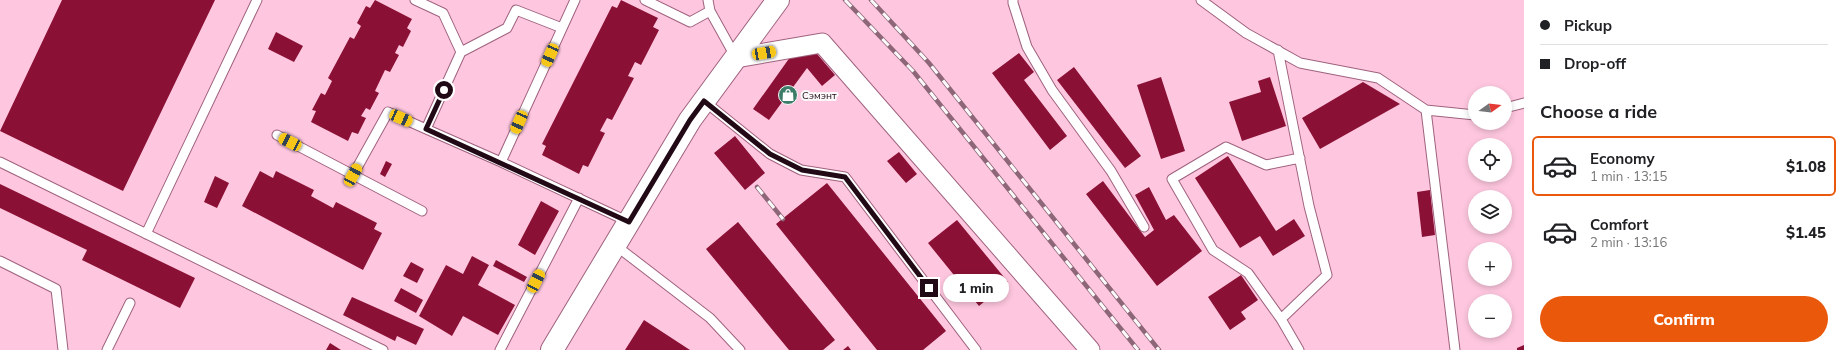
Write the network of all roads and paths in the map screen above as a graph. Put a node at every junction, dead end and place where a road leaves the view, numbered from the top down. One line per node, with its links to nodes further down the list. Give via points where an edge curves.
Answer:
1 (257, 0): 29 (lane)
2 (415, 0): 12 (lane, via 443,14)
3 (575, 0): 10 (lane)
4 (645, 0): 9 (lane, via 690,22)
5 (708, 0): 9 (lane)
6 (778, 0): 13 (main road)
7 (1013, 0): 28 (lane, via 1027,47 1052,90 1111,171)
8 (1200, 0): 11 (lane, via 1246,33)
9 (710, 11): 13 (lane)
10 (562, 28): 12 (lane, via 516,10 507,28); 23 (lane)
11 (1278, 50): 17 (lane, via 1300,63 1378,78); 21 (lane)
12 (461, 52): 19 (lane)
13 (736, 58): 14 (main road); 41 (street, via 822,43)
14 (704, 101): 27 (main road); 40 (lane, via 770,154 802,170 845,177)
15 (1524, 103): 16 (lane)
16 (1512, 106)
17 (1426, 110): 18 (lane); 43 (lane)
18 (1468, 114)
19 (426, 129): 23 (lane); 24 (lane, via 388,112)
20 (277, 135): 24 (lane)
21 (1300, 158): 33 (lane, via 1327,275); 33 (lane, via 1266,165 1226,147 1172,178 1213,250 1248,273)
22 (0, 162): 29 (lane)
23 (501, 162): 25 (lane)
24 (353, 175): 26 (lane)
25 (579, 198): 27 (lane); 37 (lane)
26 (422, 211)
27 (629, 222): 30 (main road)
28 (1144, 226)
29 (146, 234): 36 (lane)
30 (615, 246): 38 (main road); 39 (lane, via 710,318)
31 (0, 260): 34 (lane, via 56,289)
32 (130, 303): 35 (lane)
33 (1280, 319): 42 (lane)
34 (63, 350)
35 (107, 350)
36 (382, 350)
37 (500, 350)
38 (552, 350)
39 (740, 350)
40 (976, 350)
41 (1090, 350)
42 (1299, 350)
43 (1455, 350)

